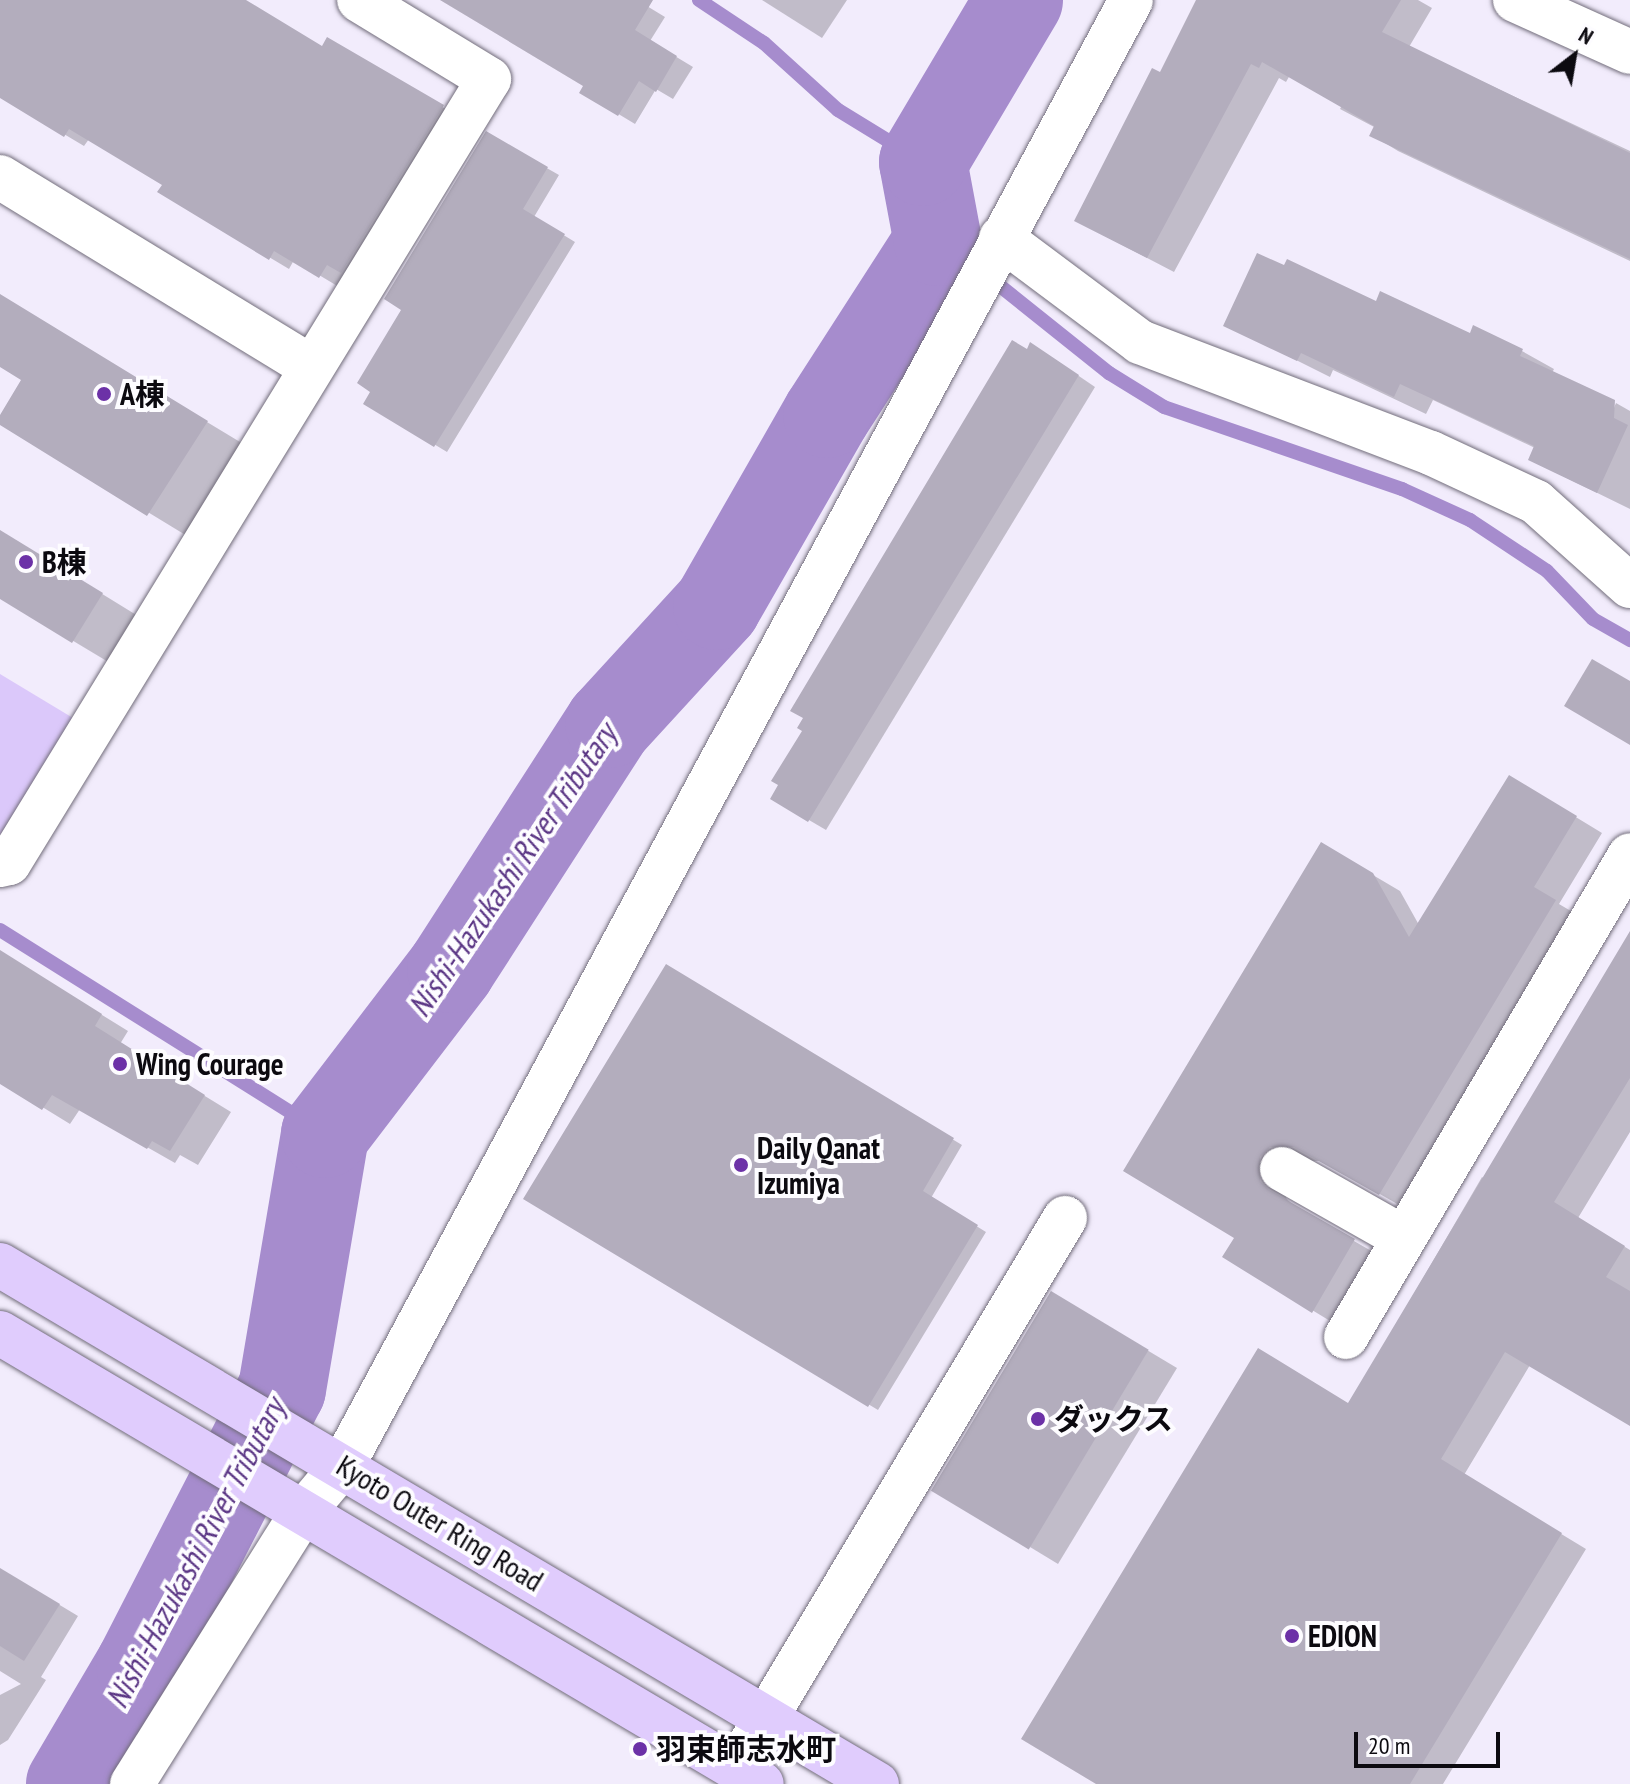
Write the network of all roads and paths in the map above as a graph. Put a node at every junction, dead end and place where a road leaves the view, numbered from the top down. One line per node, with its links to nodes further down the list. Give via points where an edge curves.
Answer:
1 (359, 0): 7 (street, via 489,79)
2 (1131, 0): 6 (street)
3 (1515, 0): 4 (street)
4 (1630, 52)
5 (0, 177): 7 (street)
6 (990, 259): 8 (street, via 1140,342 1431,453 1536,502); 17 (street)
7 (311, 367): 10 (street, via 9,863)
8 (1630, 586)
9 (1630, 855): 13 (street)
10 (0, 865)
11 (1282, 1169): 13 (street)
12 (1065, 1218): 19 (street)
13 (1404, 1238): 16 (street)
14 (0, 1265): 17 (main road, Kyoto Outer Ring Road)
15 (0, 1333): 18 (main road, Kyoto Outer Ring Road)
16 (1346, 1337)
17 (343, 1465): 18 (street); 19 (main road, Kyoto Outer Ring Road)
18 (285, 1505): 20 (main road, Kyoto Outer Ring Road); 21 (street)
19 (767, 1715): 20 (street); 22 (main road, Kyoto Outer Ring Road)
20 (749, 1776)
21 (132, 1784)
22 (877, 1784)

